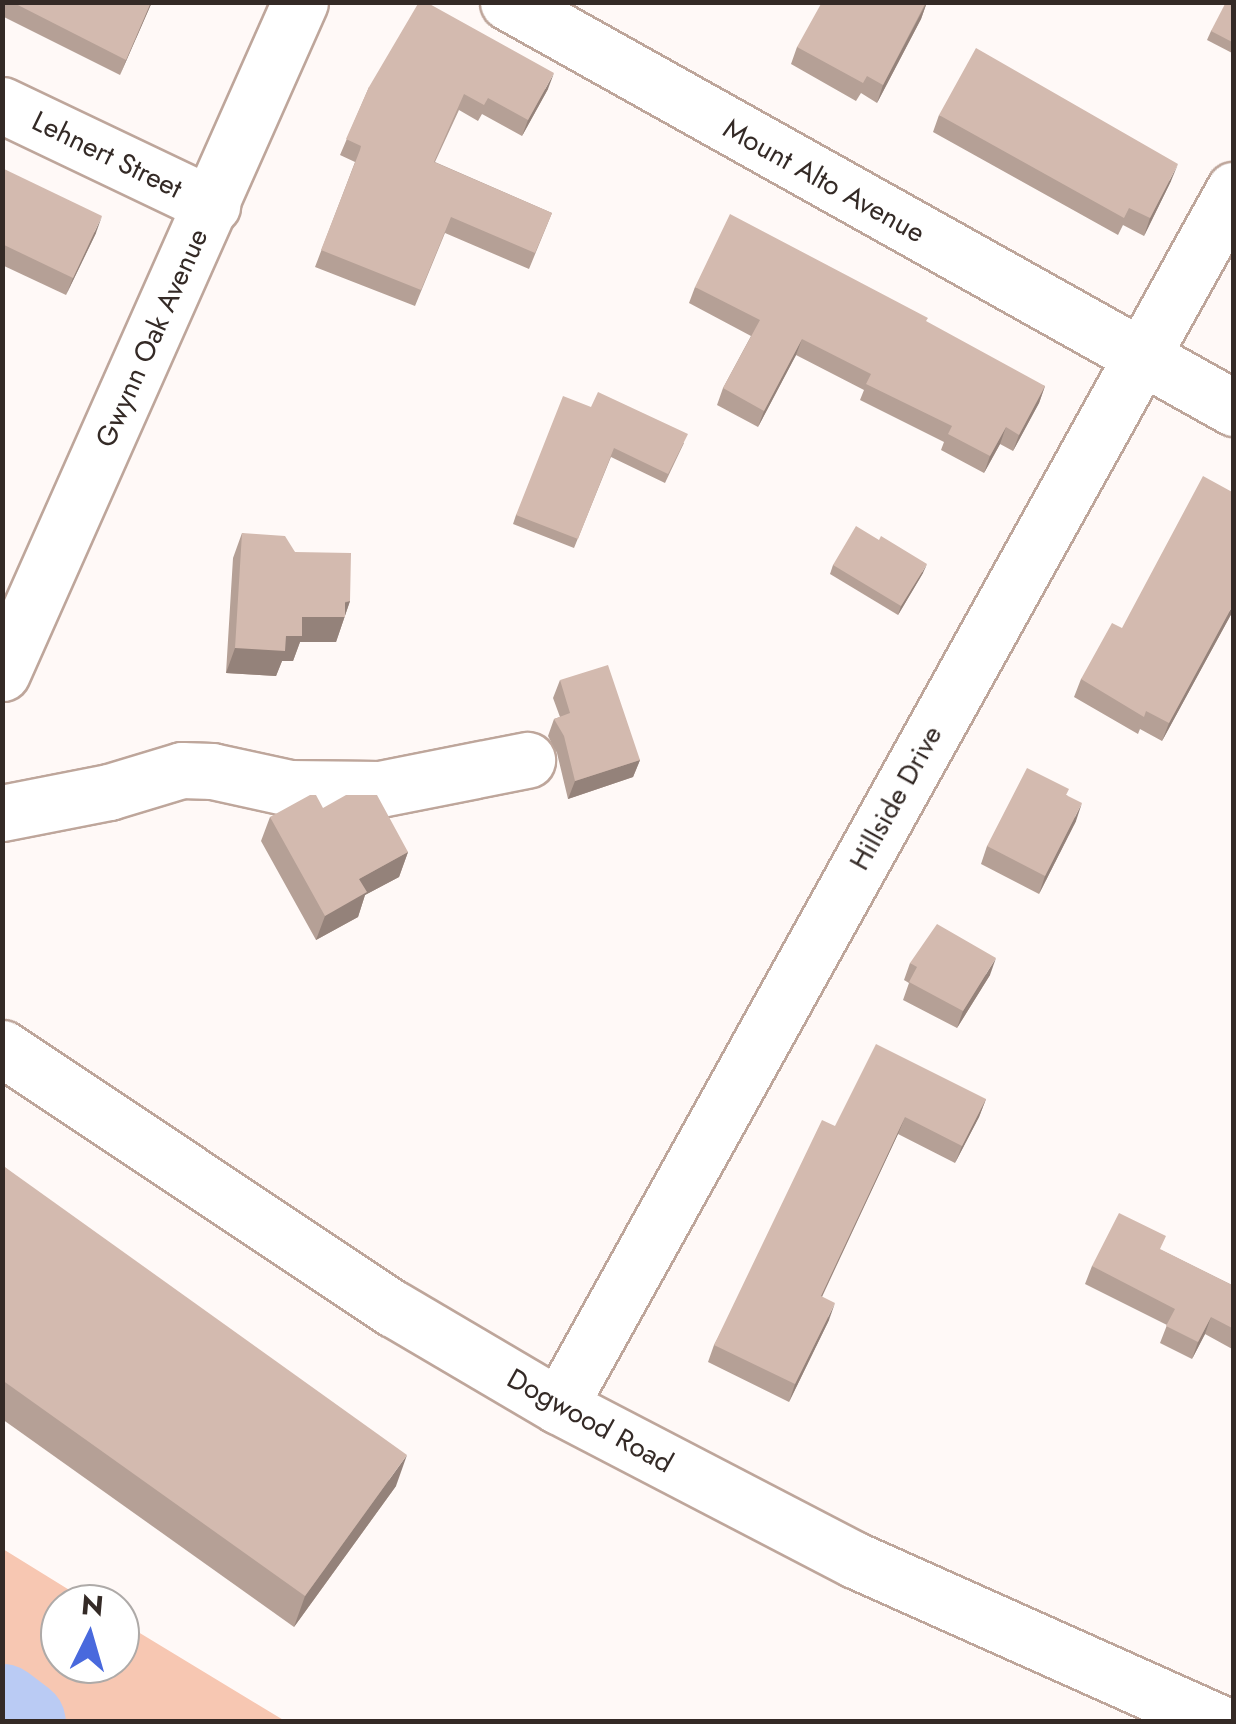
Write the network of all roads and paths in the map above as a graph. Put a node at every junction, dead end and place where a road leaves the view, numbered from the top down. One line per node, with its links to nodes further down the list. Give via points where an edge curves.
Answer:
1 (300, 2): 5 (street, Gwynn Oak Avenue)
2 (508, 2): 6 (street, Mount Alto Avenue)
3 (2, 105): 5 (street, Lehnert Street)
4 (1234, 190): 6 (street, Hillside Drive)
5 (212, 205): 8 (street, Gwynn Oak Avenue)
6 (1140, 359): 7 (street, Mount Alto Avenue); 12 (street, Hillside Drive)
7 (1234, 408)
8 (2, 672)
9 (527, 760): 10 (street, via 380,788 289,788 182,770)
10 (2, 813)
11 (2, 1048): 12 (street, Dogwood Road, via 379,1299)
12 (560, 1406): 13 (street, Dogwood Road, via 855,1560)
13 (1218, 1722)

